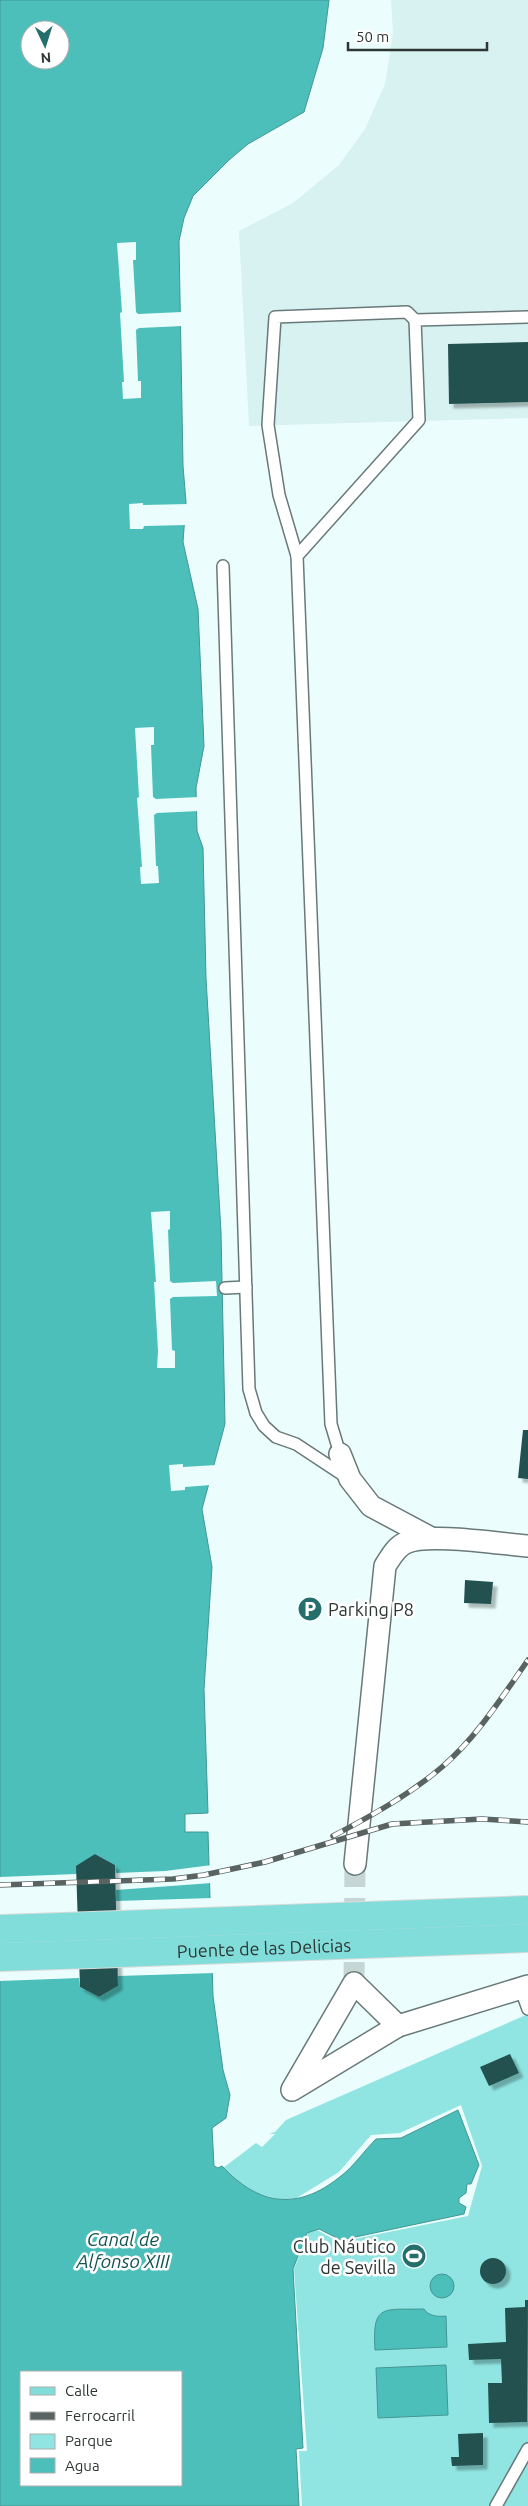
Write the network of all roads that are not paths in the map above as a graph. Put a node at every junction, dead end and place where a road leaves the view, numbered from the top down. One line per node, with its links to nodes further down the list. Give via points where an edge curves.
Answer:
1 (528, 317): 2 (lane)
2 (415, 320): 3 (lane, via 418,420); 3 (lane, via 407,312 276,317 268,425 279,495)
3 (297, 556): 7 (lane, via 331,1424)
4 (222, 566): 5 (lane)
5 (246, 1287): 6 (lane); 8 (lane, via 249,1390 256,1413 276,1437 296,1444)
6 (225, 1288)
7 (340, 1454): 8 (street)
8 (350, 1479): 9 (street, via 371,1506)
9 (430, 1538): 10 (street); 11 (street, via 406,1542 394,1551 386,1566)
10 (528, 1546)
11 (355, 1864)
12 (528, 1910): 13 (main road, Puente de las Delicias, bridge)
13 (0, 1929)
14 (528, 1938): 15 (main road, Puente de las Delicias, bridge)
15 (0, 1958)
16 (524, 1987): 17 (lane); 18 (street)
17 (528, 2009)
18 (398, 2026): 18 (street, via 354,1983 292,2090 332,2066)
19 (528, 2449): 20 (lane)
20 (496, 2506)

